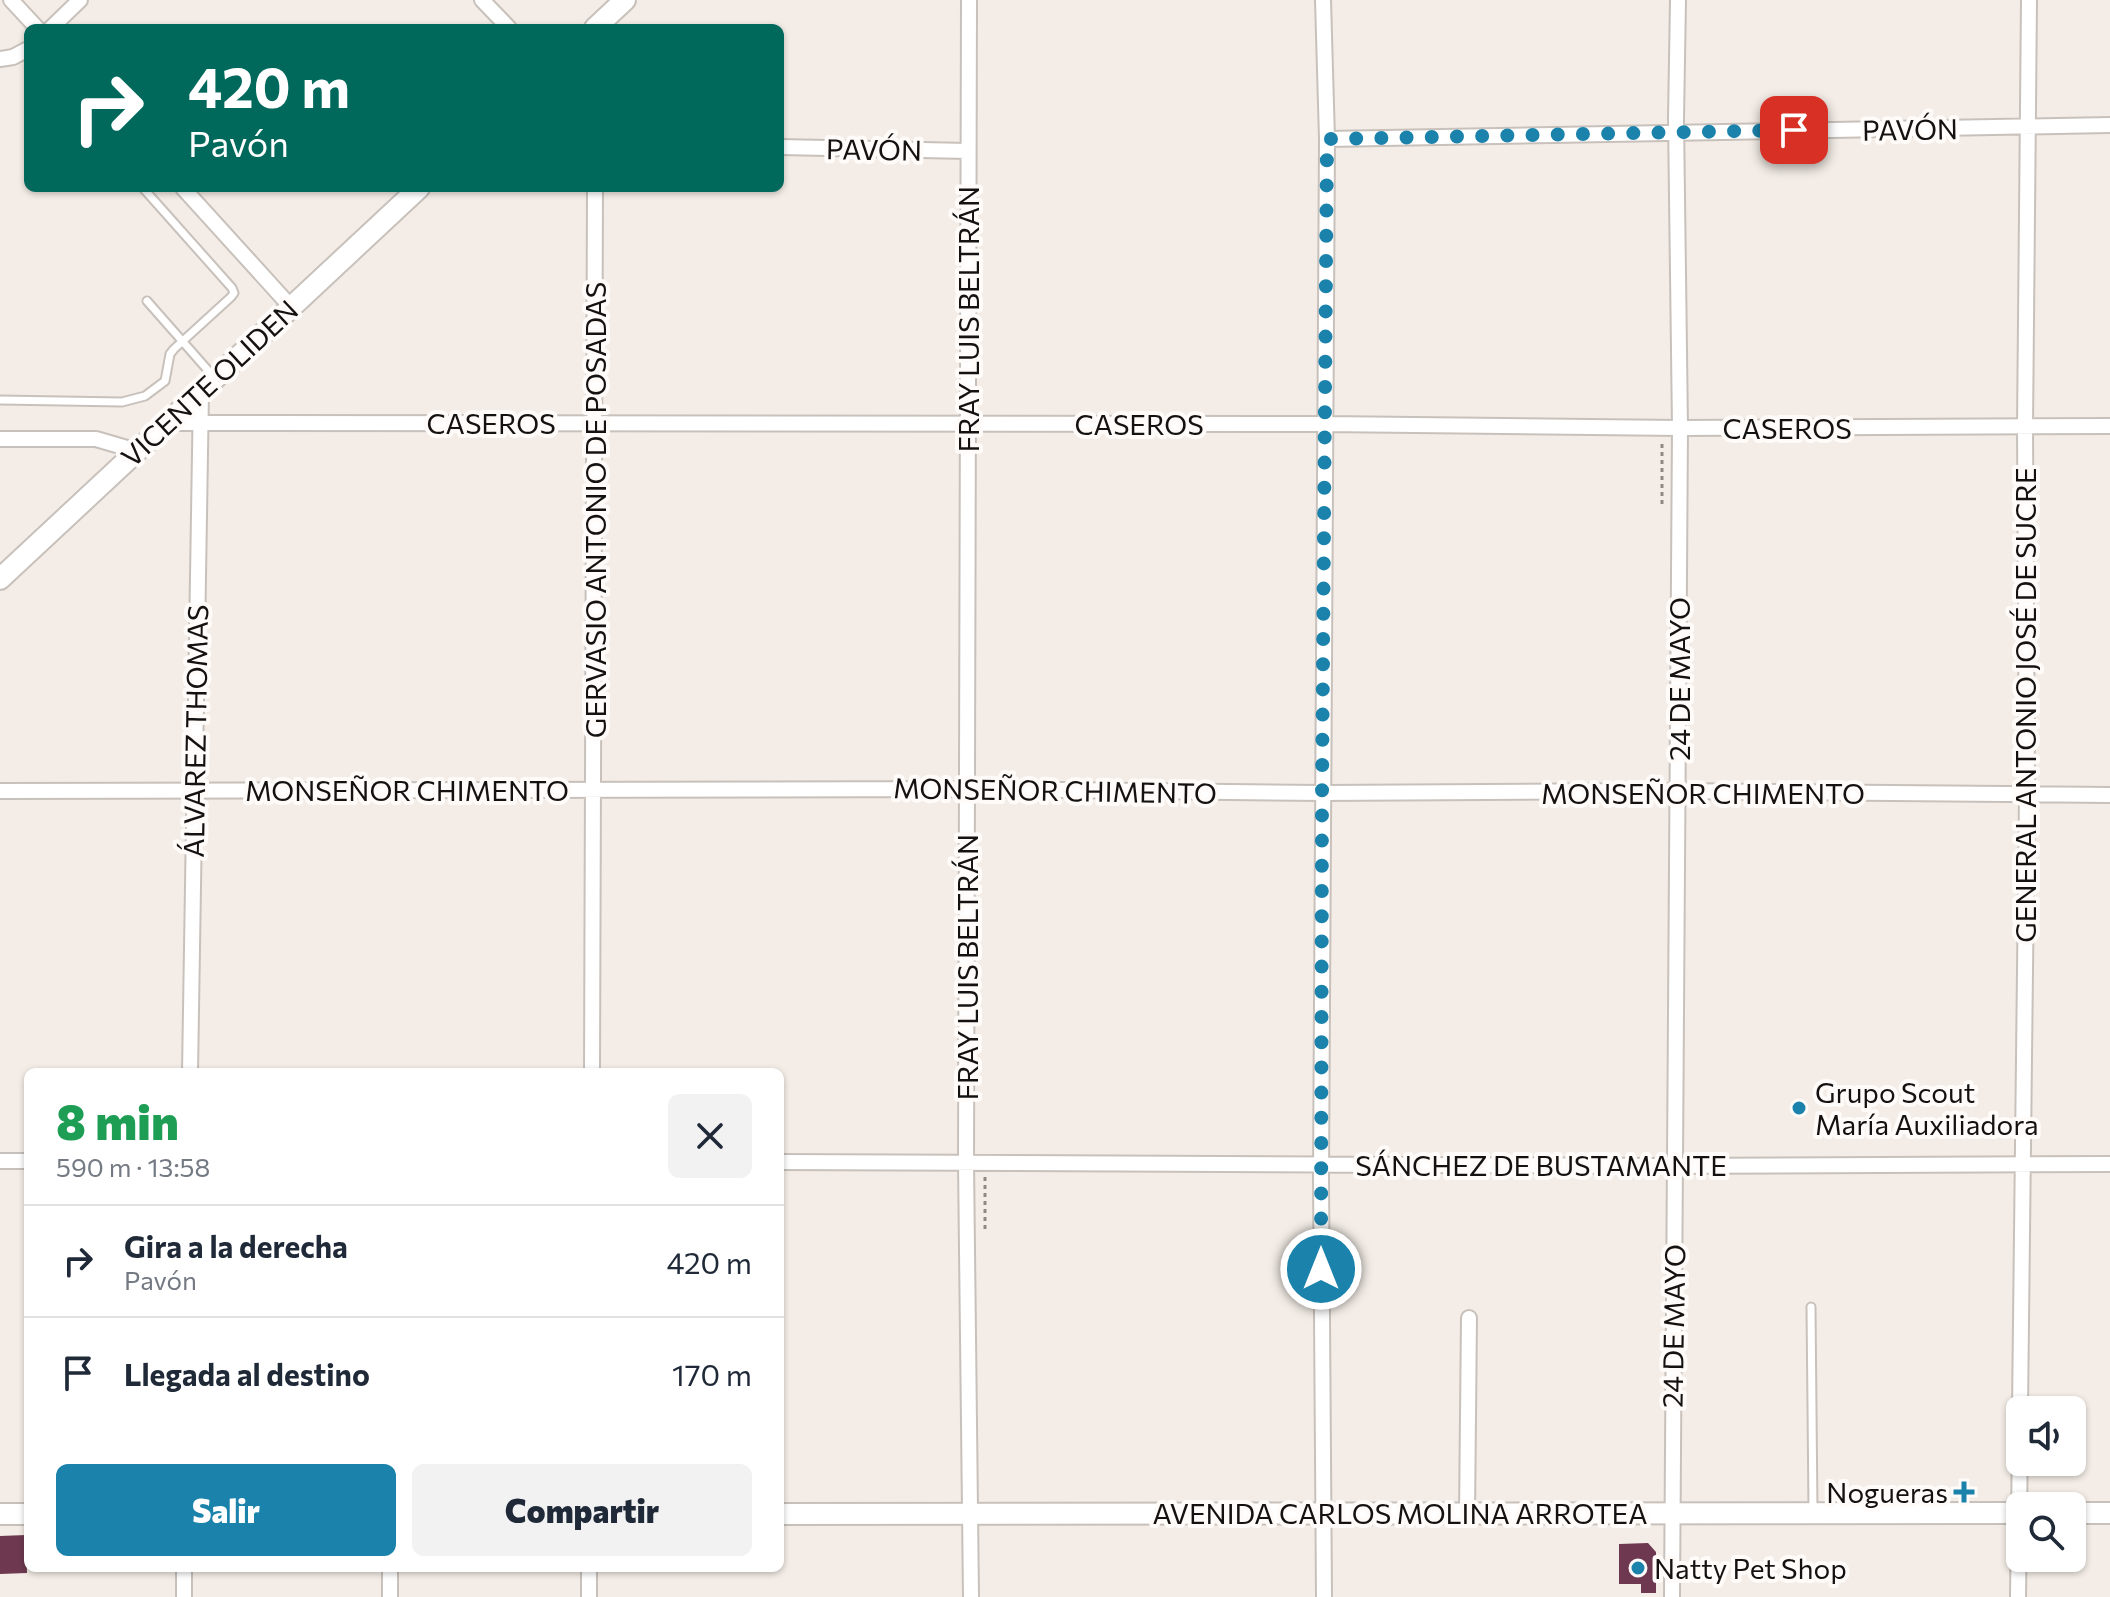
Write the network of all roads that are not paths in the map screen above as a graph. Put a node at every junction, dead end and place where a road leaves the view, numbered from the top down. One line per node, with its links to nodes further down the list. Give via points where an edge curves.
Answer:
1 (11, 0): 9 (street)
2 (80, 0): 10 (street)
3 (482, 0): 11 (street)
4 (625, 0): 12 (street)
5 (969, 0): 20 (street, FRAY LUIS BELTRÁN)
6 (1323, 0): 18 (street)
7 (1678, 0): 17 (street, 24 DE MAYO)
8 (2029, 0): 16 (street, GENERAL ANTONIO JOSÉ DE SUCRE)
9 (33, 24)
10 (55, 24)
11 (505, 24)
12 (599, 24)
13 (24, 51): 14 (street)
14 (0, 59)
15 (2110, 125): 16 (street, PAVÓN)
16 (2029, 128): 17 (street, PAVÓN); 36 (street, GENERAL ANTONIO JOSÉ DE SUCRE)
17 (1676, 131): 18 (street, PAVÓN); 37 (street, 24 DE MAYO)
18 (1327, 139): 34 (street)
19 (784, 147): 20 (street, PAVÓN)
20 (968, 151): 33 (street, FRAY LUIS BELTRÁN)
21 (146, 192): 27 (lane, via 234,293)
22 (187, 192): 26 (street)
23 (415, 192): 26 (street, VICENTE OLIDEN)
24 (595, 192): 32 (street, GERVASIO ANTONIO DE POSADAS)
25 (147, 301): 27 (lane)
26 (291, 307): 28 (street, VICENTE OLIDEN)
27 (182, 342): 28 (lane); 29 (lane, via 170,354 159,388 132,400)
28 (208, 384): 30 (street, ÁLVAREZ THOMAS); 31 (street, VICENTE OLIDEN)
29 (0, 400)
30 (201, 422): 31 (street, CASEROS); 32 (street, CASEROS); 44 (street, ÁLVAREZ THOMAS)
31 (169, 423): 39 (street, VICENTE OLIDEN)
32 (595, 423): 33 (street, CASEROS); 41 (street, GERVASIO ANTONIO DE POSADAS)
33 (968, 423): 34 (street, CASEROS); 42 (street, FRAY LUIS BELTRÁN)
34 (1326, 424): 37 (street, CASEROS); 46 (street)
35 (2110, 426): 36 (street, CASEROS)
36 (2025, 427): 37 (street, CASEROS); 47 (street, GENERAL ANTONIO JOSÉ DE SUCRE)
37 (1680, 428): 45 (street, 24 DE MAYO)
38 (0, 439): 39 (street, via 96,439)
39 (137, 451): 40 (street, VICENTE OLIDEN)
40 (0, 579)
41 (594, 789): 42 (street, MONSEÑOR CHIMENTO); 44 (street, MONSEÑOR CHIMENTO); 50 (street, GERVASIO ANTONIO DE POSADAS)
42 (967, 789): 46 (street, MONSEÑOR CHIMENTO); 54 (street, FRAY LUIS BELTRÁN)
43 (0, 791): 44 (street, MONSEÑOR CHIMENTO)
44 (193, 791): 49 (street, ÁLVAREZ THOMAS)
45 (1678, 792): 46 (street, MONSEÑOR CHIMENTO); 47 (street, MONSEÑOR CHIMENTO); 58 (street, 24 DE MAYO)
46 (1322, 793): 55 (street)
47 (2027, 794): 48 (street, MONSEÑOR CHIMENTO); 57 (street, GENERAL ANTONIO JOSÉ DE SUCRE)
48 (2110, 795)
49 (190, 1068)
50 (592, 1068)
51 (0, 1161): 52 (street)
52 (24, 1161)
53 (784, 1162): 54 (street, SÁNCHEZ DE BUSTAMANTE)
54 (966, 1162): 55 (street, SÁNCHEZ DE BUSTAMANTE); 71 (street, FRAY LUIS BELTRÁN)
55 (1322, 1163): 58 (street, SÁNCHEZ DE BUSTAMANTE); 62 (street)
56 (2110, 1164): 57 (street, SÁNCHEZ DE BUSTAMANTE)
57 (2023, 1165): 58 (street, SÁNCHEZ DE BUSTAMANTE); 61 (street, GENERAL ANTONIO JOSÉ DE SUCRE)
58 (1676, 1166): 63 (street, 24 DE MAYO)
59 (1811, 1307): 64 (lane)
60 (1469, 1318): 72 (street)
61 (2020, 1396)
62 (1323, 1513): 71 (street, AVENIDA CARLOS MOLINA ARROTEA); 72 (street, AVENIDA CARLOS MOLINA ARROTEA); 81 (street)
63 (1671, 1513): 64 (street, AVENIDA CARLOS MOLINA ARROTEA); 72 (street, AVENIDA CARLOS MOLINA ARROTEA); 82 (street, 24 DE MAYO)
64 (1813, 1513): 65 (street, AVENIDA CARLOS MOLINA ARROTEA)
65 (2006, 1513)
66 (2086, 1513): 67 (street)
67 (2110, 1513)
68 (0, 1514): 69 (street)
69 (24, 1514)
70 (784, 1514): 71 (street, AVENIDA CARLOS MOLINA ARROTEA)
71 (969, 1514): 80 (street, FRAY LUIS BELTRÁN)
72 (1467, 1514)
73 (184, 1572): 77 (street)
74 (390, 1572): 78 (street)
75 (589, 1572): 79 (street)
76 (2019, 1572): 83 (street)
77 (184, 1597)
78 (390, 1597)
79 (589, 1597)
80 (971, 1597)
81 (1324, 1597)
82 (1672, 1597)
83 (2018, 1597)

